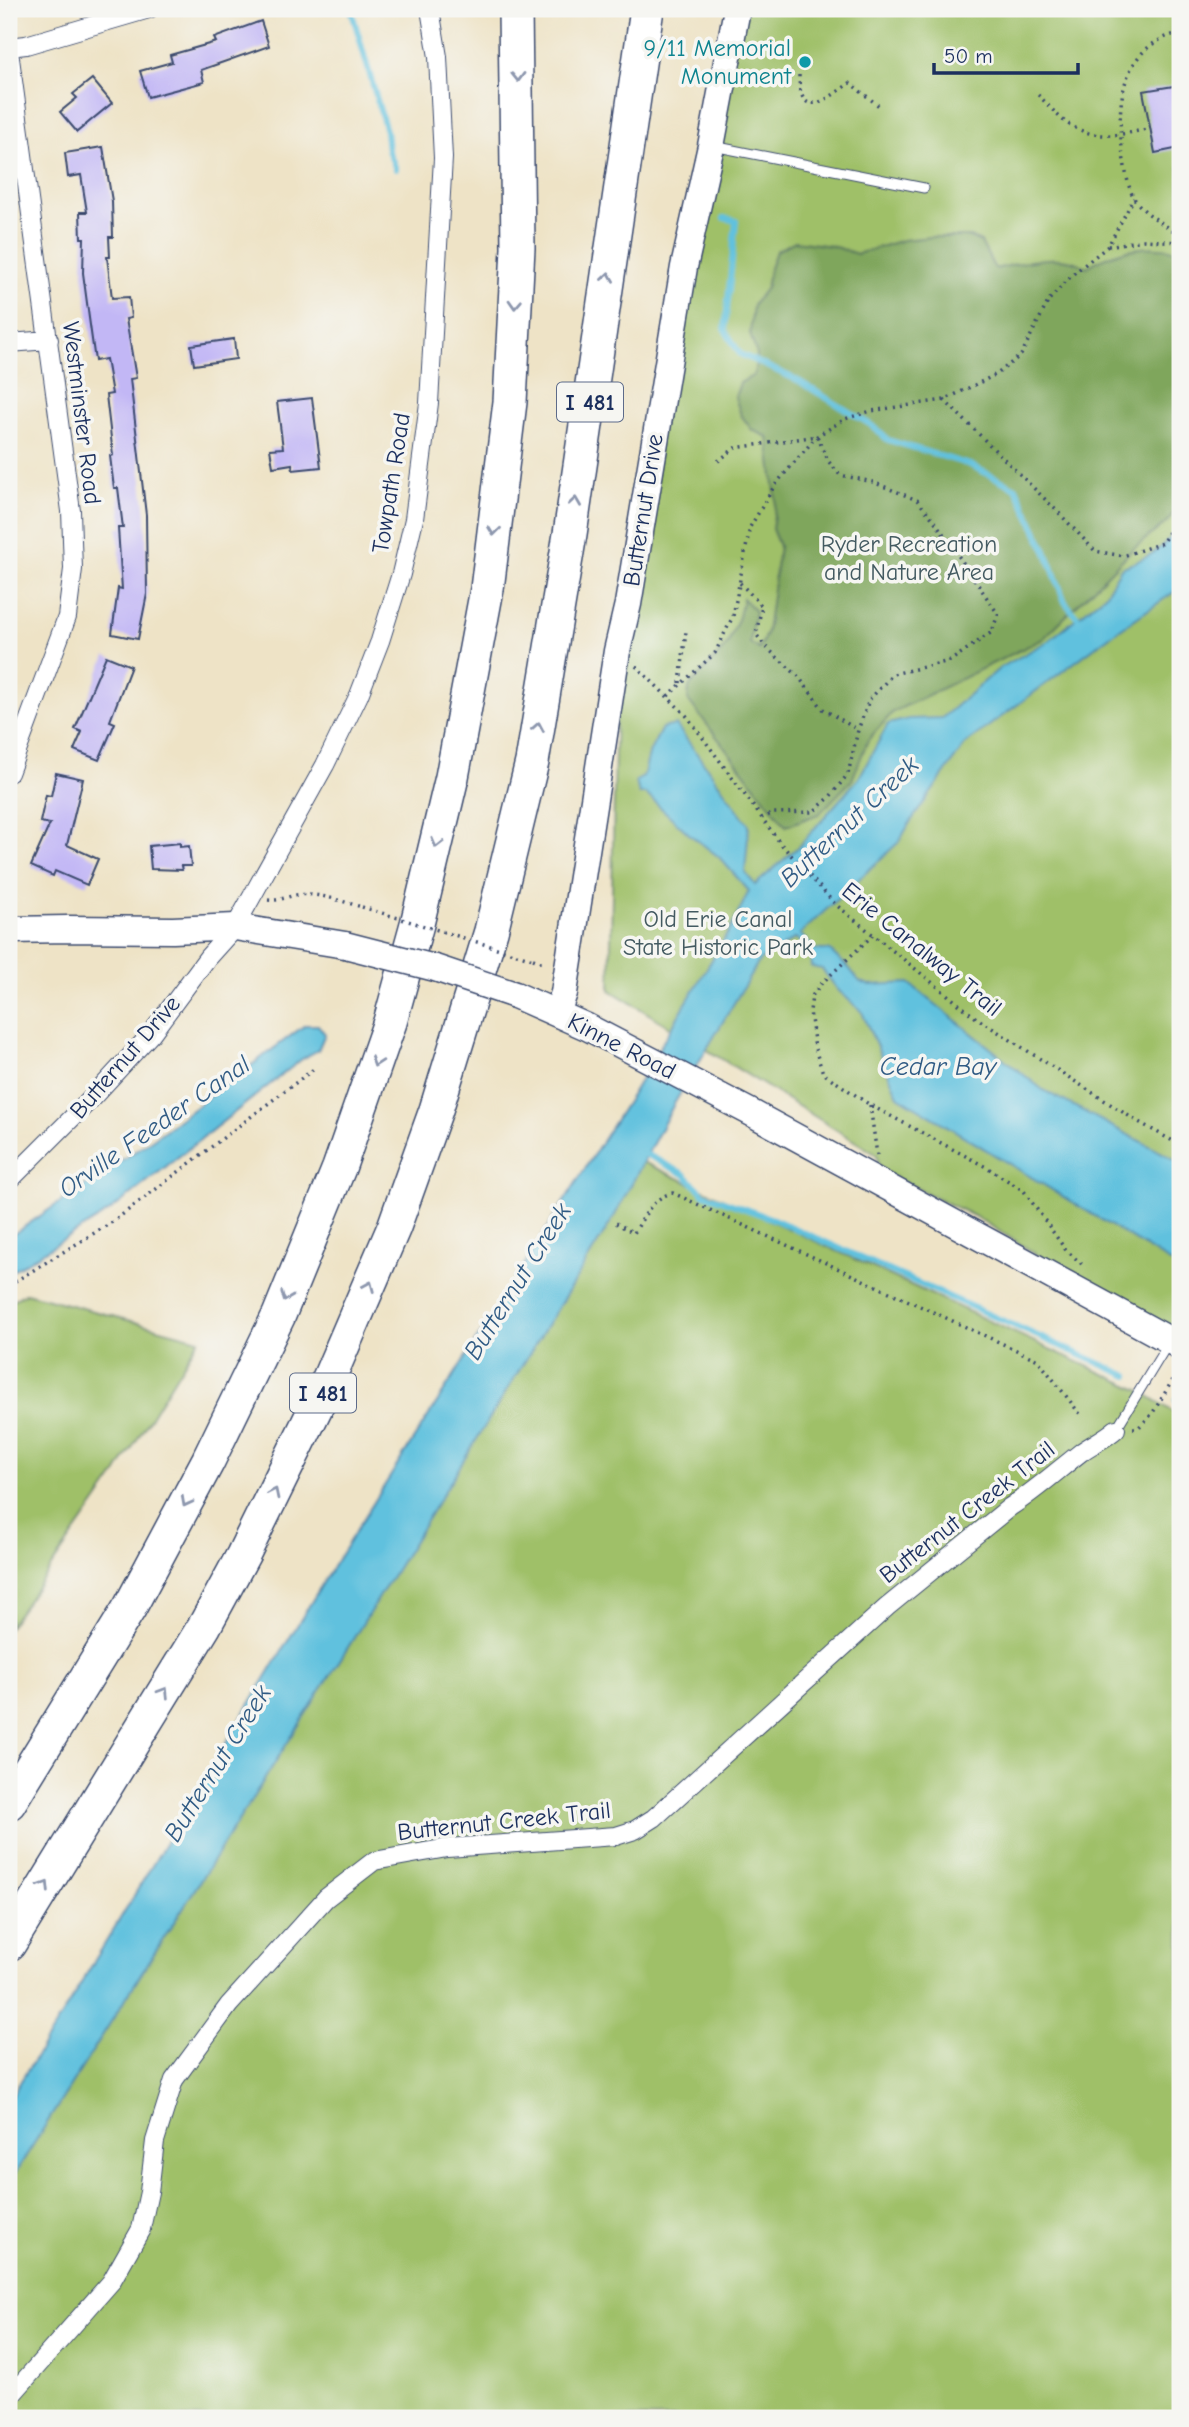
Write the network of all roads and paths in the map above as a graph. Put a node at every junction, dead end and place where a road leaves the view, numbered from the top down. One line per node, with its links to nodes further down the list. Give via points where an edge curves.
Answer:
1 (149, 9): 7 (street)
2 (430, 9): 34 (street, Towpath Road, via 442,108 442,172 429,403 414,519 392,607 359,695 310,795)
3 (516, 9): 52 (highway, I 481, one-way to 52, via 519,248 510,402 491,562 452,776 390,1023 339,1168 279,1315 208,1461 130,1607)
4 (647, 9): 53 (highway, I 481, one-way to 4, via 205,1625 243,1555 320,1399 394,1227 436,1110 491,931 532,762)
5 (737, 9): 13 (street, Butternut Drive)
6 (1180, 33): 12 (path, via 1140,53 1131,68 1120,103)
7 (9, 49): 19 (street, Westminster Road)
8 (799, 75): 10 (path, via 801,97 806,102 823,101 850,83)
9 (1038, 95): 12 (path, via 1070,125 1094,134)
10 (879, 106)
11 (1150, 128): 12 (path)
12 (1120, 136): 15 (path)
13 (711, 146): 14 (lane); 39 (street, Butternut Drive, via 684,267 564,993)
14 (924, 188)
15 (1134, 198): 16 (path); 18 (path)
16 (1180, 236)
17 (1180, 242): 18 (path, via 1144,240)
18 (1108, 246): 21 (path, via 1049,300 1021,355 997,374)
19 (49, 340): 20 (street); 31 (street, Westminster Road, via 71,511 73,569 67,617)
20 (9, 343)
21 (944, 400): 22 (path, via 871,411 845,419); 24 (path, via 1095,551 1123,556 1162,543)
22 (817, 436): 23 (path, via 735,448); 25 (path, via 775,485 750,527); 30 (path, via 840,475 873,482 917,500 998,614 992,632 950,661 893,674 869,700)
23 (718, 461)
24 (1180, 515)
25 (740, 583): 28 (path, via 733,616 715,653); 30 (path, via 762,606 756,634 766,647 798,676 823,709)
26 (686, 631): 28 (path)
27 (634, 664): 29 (path, Erie Canalway Trail)
28 (679, 685): 29 (path)
29 (668, 696): 33 (path, Erie Canalway Trail)
30 (858, 730): 33 (path, via 848,774 830,798 813,812 773,813)
31 (16, 733): 32 (street, Westminster Road)
32 (9, 773)
33 (762, 818): 37 (path, Erie Canalway Trail, via 835,904)
34 (250, 899): 35 (street, Towpath Road); 38 (path, bridge, via 278,901 321,895)
35 (235, 927): 36 (street, Kinne Road); 39 (street, Kinne Road, bridge, via 345,945 435,968); 44 (street, Butternut Drive, via 151,1034)
36 (9, 930)
37 (873, 935): 41 (path, via 821,984 812,996 810,1011 823,1073); 42 (path, Erie Canalway Trail, via 975,1017)
38 (533, 959)
39 (557, 1013): 43 (street, Kinne Road)
40 (315, 1068): 47 (path, via 114,1221)
41 (870, 1105): 43 (path, via 878,1158); 46 (path, via 1024,1191 1066,1249)
42 (1180, 1145)
43 (875, 1179): 48 (street, Kinne Road)
44 (9, 1181)
45 (616, 1223): 50 (path, via 634,1233 654,1201 673,1192 1038,1360)
46 (1087, 1269)
47 (9, 1285)
48 (1175, 1344): 51 (lane)
49 (1180, 1368): 51 (path, via 1138,1428)
50 (1080, 1414)
51 (1116, 1429): 54 (street, Butternut Creek Trail, via 887,1607 635,1830 616,1836 447,1848 374,1861 326,1898 229,2005 174,2081 155,2141 141,2229 111,2282)
52 (9, 1803)
53 (9, 1944)
54 (9, 2398)

